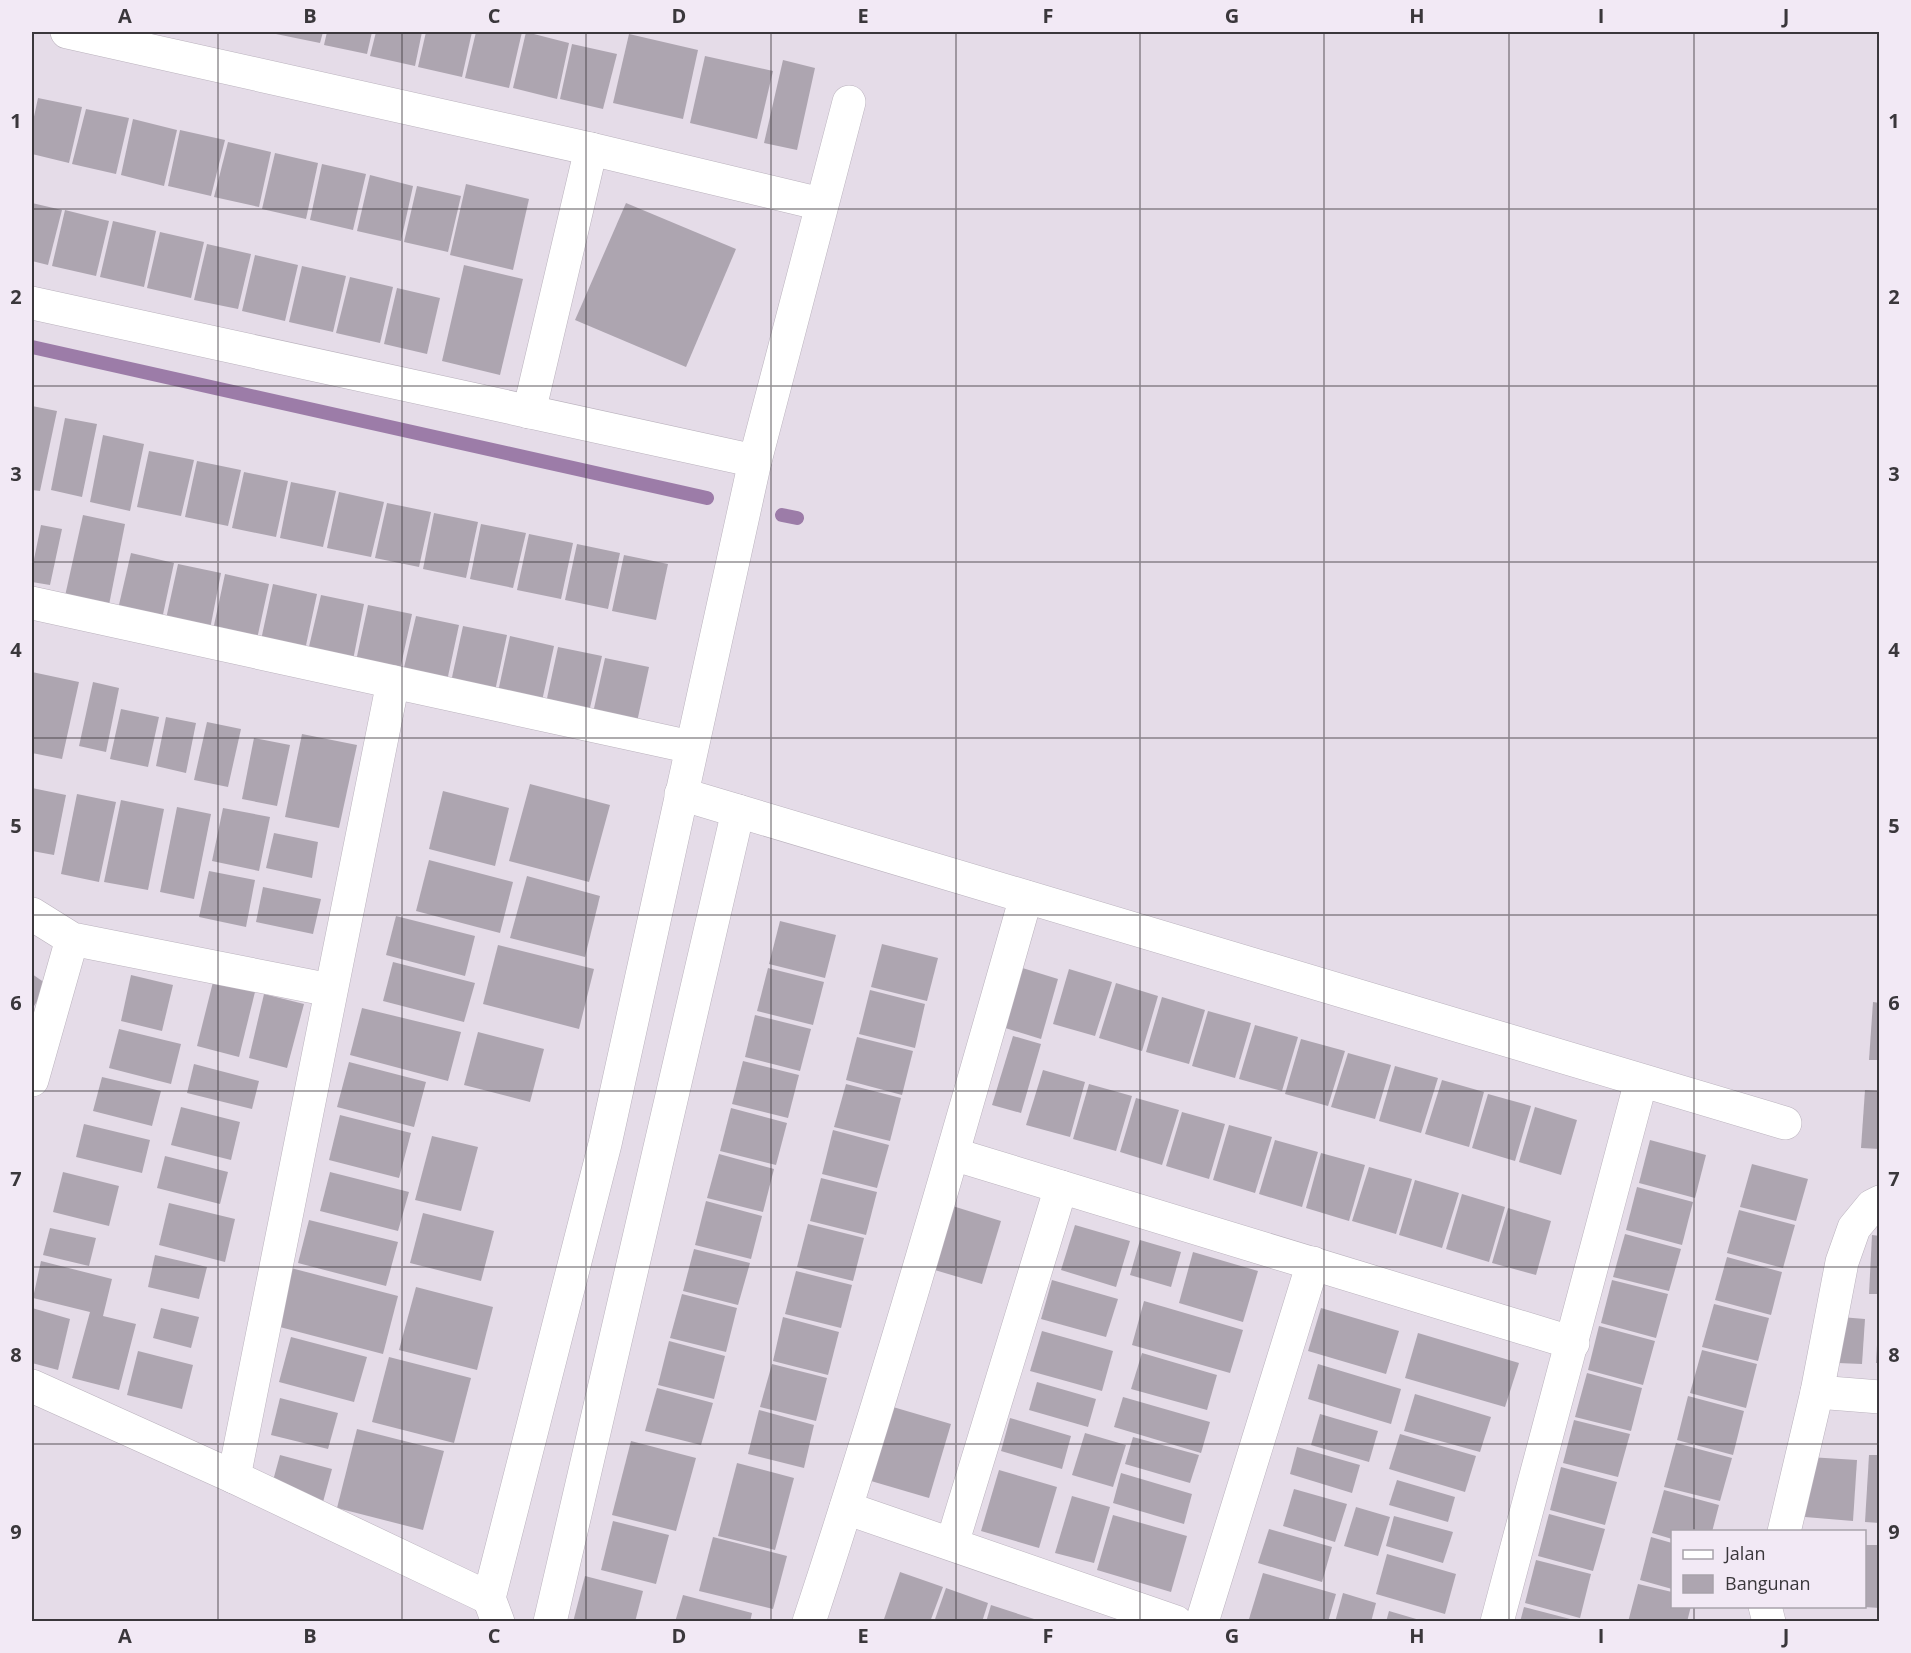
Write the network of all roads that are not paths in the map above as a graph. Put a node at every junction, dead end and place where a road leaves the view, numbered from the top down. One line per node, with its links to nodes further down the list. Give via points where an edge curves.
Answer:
1 (67, 32): 3 (street)
2 (849, 102): 4 (street)
3 (591, 149): 4 (street); 6 (street)
4 (821, 204): 7 (street)
5 (32, 303): 6 (street)
6 (529, 412): 7 (street)
7 (755, 461): 10 (street)
8 (32, 603): 9 (street)
9 (393, 682): 10 (street); 16 (street)
10 (691, 747): 11 (street)
11 (681, 794): 12 (street); 32 (street, via 605,1144)
12 (738, 811): 13 (street); 33 (street)
13 (1026, 897): 18 (street); 20 (street)
14 (32, 914): 15 (street)
15 (72, 939): 16 (street); 17 (street)
16 (330, 990): 28 (street)
17 (32, 1080)
18 (1641, 1081): 19 (street); 24 (street)
19 (1785, 1123)
20 (953, 1155): 21 (street); 29 (street)
21 (1061, 1187): 23 (street); 31 (street)
22 (1880, 1202): 26 (street, via 1854,1228 1842,1262)
23 (1313, 1263): 24 (street); 36 (street)
24 (1573, 1343): 37 (street)
25 (32, 1386): 28 (street)
26 (1817, 1392): 27 (street); 30 (street)
27 (1880, 1396)
28 (234, 1477): 32 (street)
29 (846, 1508): 31 (street); 34 (street)
30 (1784, 1530)
31 (952, 1544): 35 (street)
32 (494, 1610)
33 (550, 1622)
34 (809, 1622)
35 (1176, 1622)
36 (1202, 1622)
37 (1497, 1622)

